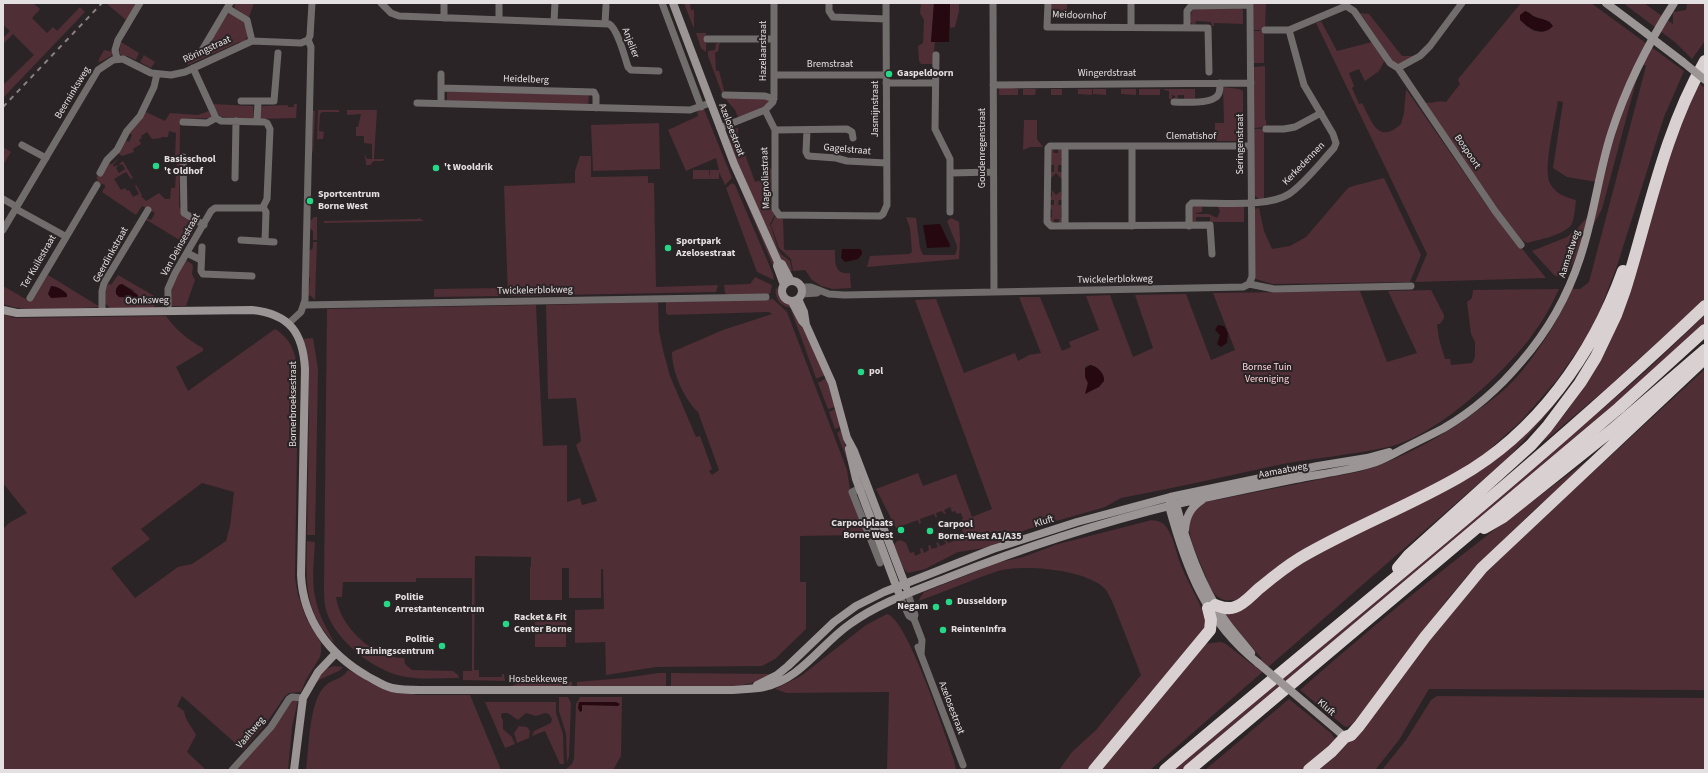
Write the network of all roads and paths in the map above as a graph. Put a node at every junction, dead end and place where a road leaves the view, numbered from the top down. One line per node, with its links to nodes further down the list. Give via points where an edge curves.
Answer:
1 (140, 3): 38 (street, via 118,40)
2 (312, 3): 32 (street)
3 (381, 3): 22 (street, via 390,13 399,16)
4 (444, 3): 22 (street)
5 (499, 3): 24 (street)
6 (555, 3): 25 (street)
7 (662, 3): 63 (street, Azelosestraat)
8 (673, 3): 62 (main road, Azelosestraat)
9 (774, 3): 31 (street, Hazelaarstraat)
10 (829, 3): 23 (street, via 830,15 837,18)
11 (886, 3): 23 (street, Jasmijnstraat)
12 (993, 3): 53 (street, Goudenregenstraat)
13 (1048, 3): 28 (street, Meidoornhof, via 1047,26)
14 (1131, 3): 28 (street)
15 (1462, 3): 41 (street, via 1430,46 1420,56)
16 (1606, 3): 48 (main road, bridge)
17 (1674, 3): 127 (main road, Aamaatweg, via 1641,58 1622,101 1608,144 1581,257 1557,311 1526,356 1499,386 1448,426)
18 (1250, 4): 27 (street, via 1191,6 1188,11); 52 (street, Seringenstraat)
19 (228, 5): 33 (street, via 247,20); 35 (street)
20 (1346, 5): 30 (street); 41 (street, via 1354,11 1390,62)
21 (606, 6): 26 (street)
22 (444, 18): 24 (street)
23 (886, 18): 47 (street, Jasmijnstraat)
24 (499, 20): 25 (street)
25 (554, 21): 26 (street)
26 (605, 23): 42 (street, Anjelier, via 612,25 628,67 632,70)
27 (1187, 27): 28 (street, Meidoornhof); 43 (street, Meidoornhof, via 1208,28)
28 (1131, 28)
29 (1265, 30): 30 (street)
30 (1289, 30): 66 (street, Kerkedennen, via 1302,80)
31 (774, 39): 34 (street); 46 (street, Hazelaarstraat)
32 (308, 40): 33 (street, Röringstraat, via 301,43); 118 (street, via 311,47)
33 (252, 41): 40 (street, Röringstraat)
34 (710, 41)
35 (201, 52)
36 (278, 53): 58 (street, via 275,99 272,102)
37 (936, 55): 50 (street)
38 (117, 59): 44 (street, Röringstraat, via 131,62); 81 (street, Beerninksweg, via 109,61 98,70)
39 (1705, 61): 99 (highway, via 1693,81 1674,127)
40 (193, 68): 44 (street, Röringstraat, via 177,74); 67 (street)
41 (1398, 68): 105 (street, Bospoort)
42 (659, 71)
43 (1209, 72)
44 (157, 74): 84 (street, via 154,87 140,116 127,131)
45 (441, 74): 54 (street)
46 (774, 75): 47 (street, Bremstraat); 56 (street, Hazelaarstraat)
47 (886, 75): 49 (street, Jasmijnstraat)
48 (1705, 80)
49 (886, 83): 50 (street); 82 (street, Jasmijnstraat)
50 (935, 83): 85 (street, via 935,129 950,159)
51 (1220, 83): 52 (street, Wingerdstraat); 53 (street, Wingerdstraat); 59 (street, via 1220,92 1214,99)
52 (1251, 83): 78 (street, Seringenstraat)
53 (993, 85): 83 (street, Goudenregenstraat)
54 (441, 88): 61 (street); 64 (street, Heidelberg, via 594,92)
55 (725, 95): 56 (street, Hazelaarstraat, via 765,96)
56 (774, 99): 65 (street)
57 (241, 101): 58 (street)
58 (258, 102): 70 (street)
59 (1174, 102)
60 (417, 103): 61 (street)
61 (441, 103): 64 (street)
62 (710, 103): 63 (street); 71 (main road, Azelosestraat)
63 (701, 107): 64 (street, via 690,110)
64 (596, 108)
65 (765, 110): 71 (street); 73 (street, Magnoliastraat)
66 (1321, 113): 72 (street, via 1295,127); 89 (street, Kerkedennen, via 1333,134 1336,143 1334,148 1289,194 1276,201)
67 (216, 118): 68 (street, via 222,121); 69 (street, via 207,123)
68 (236, 121): 70 (street); 86 (street)
69 (183, 122)
70 (257, 122): 90 (street, via 267,123 270,129 266,199)
71 (720, 128): 111 (main road, Azelosestraat, via 778,262 777,266)
72 (1266, 129)
73 (775, 130): 74 (street, Gagelstraat); 94 (street, Magnoliastraat, via 776,209 779,215)
74 (807, 130): 75 (street, Gagelstraat, via 847,129 852,132); 82 (street, Gagelstraat, via 808,156)
75 (853, 138)
76 (22, 145): 81 (street)
77 (1065, 146): 79 (street, Clematishof); 96 (street); 96 (street, Clematishof, via 1048,148 1047,222 1052,226)
78 (1251, 146): 79 (street, Clematishof); 89 (street, Seringenstraat)
79 (1132, 147): 97 (street)
80 (183, 157): 95 (street, via 184,213)
81 (46, 158): 91 (street, Beerninksweg)
82 (886, 163): 94 (street, Jasmijnstraat, via 887,205)
83 (993, 172): 85 (street); 114 (street, Goudenregenstraat)
84 (100, 173)
85 (950, 173): 93 (street)
86 (235, 178)
87 (98, 185): 101 (street, Ter Kuilestraat)
88 (3, 199): 91 (street)
89 (1251, 202): 98 (street, via 1192,203 1188,206); 112 (street, Seringenstraat, via 1252,277)
90 (263, 207): 95 (street, Van Deinsestraat, via 215,208); 103 (street, via 266,212)
91 (17, 208): 100 (street, Beerninksweg); 101 (street, Ter Kuilestraat)
92 (148, 210): 122 (street, Geerdinkstraat, via 104,283)
93 (950, 212)
94 (883, 214)
95 (204, 225): 107 (street, Van Deinsestraat)
96 (1065, 226): 97 (street, Clematishof)
97 (1132, 226): 98 (street, Clematishof)
98 (1189, 226): 108 (street, Clematishof, via 1210,225)
99 (1644, 227): 139 (highway, via 1625,290 1608,334 1562,409 1531,445 1409,555); 141 (highway, via 1592,339 1557,391 1519,432 1486,460 1460,477 1299,559 1240,605 1228,608)
100 (3, 230)
101 (65, 236): 117 (street, Ter Kuilestraat)
102 (241, 240): 103 (street)
103 (264, 241): 104 (street)
104 (274, 242)
105 (1521, 245)
106 (202, 247): 109 (street)
107 (187, 253): 109 (street); 121 (street, Van Deinsestraat, via 168,289)
108 (1212, 254)
109 (201, 260): 110 (street, via 201,271 206,275)
110 (252, 276)
111 (787, 283): 115 (main road, via 797,282); 115 (main road, Azelosestraat, via 782,288 785,300)
112 (1249, 284): 113 (street, Twickelerblokweg, via 1274,289); 114 (street, Twickelerblokweg, via 1243,287)
113 (1411, 286)
114 (994, 292): 115 (street, Twickelerblokweg, via 840,295 819,291)
115 (798, 296): 128 (main road, Azelosestraat, via 806,325 832,383)
116 (766, 297): 118 (street, Twickelerblokweg)
117 (30, 298)
118 (304, 305): 123 (street, via 302,312)
119 (1705, 306): 139 (highway, via 1617,388)
120 (3, 310): 122 (main road, Oonksweg, via 17,313)
121 (168, 311): 122 (main road, Oonksweg); 123 (main road, Oonksweg, via 252,310 274,314)
122 (102, 312)
123 (289, 324): 143 (main road, Bornerbroeksestraat, via 303,348 305,369 301,575 303,593 316,628)
124 (1705, 330): 134 (highway, via 1619,408)
125 (1705, 350): 134 (highway, via 1612,430 1503,517)
126 (1705, 358): 147 (highway, via 1482,568 1425,637 1359,726 1351,735)
127 (1399, 450): 129 (main road, Aamaatweg); 130 (main road, Aamaatweg, via 1368,465)
128 (863, 487): 133 (main road, Azelosestraat); 135 (main road, Azelosestraat); 136 (street, via 852,492)
129 (1170, 497): 131 (main road, Kluft); 137 (main road, Kluft, via 1032,536)
130 (1206, 498): 131 (main road, Aamaatweg); 132 (main road, via 1191,509)
131 (1173, 505): 132 (main road, Kluft); 140 (main road, Kluft, via 992,560); 141 (main road, Kluft, via 1189,570)
132 (1185, 535): 141 (main road, Kluft)
133 (888, 540): 135 (main road); 137 (main road, Azelosestraat)
134 (1460, 541): 153 (highway)
135 (880, 543): 138 (main road, Azelosestraat)
136 (880, 563)
137 (904, 584): 138 (main road, Hosbekkeweg); 140 (main road, Azelosestraat)
138 (896, 587): 140 (main road, Azelosestraat); 145 (main road, Hosbekkeweg, via 856,606 834,622 777,675)
139 (1381, 590): 152 (highway)
140 (904, 595): 144 (street, Azelosestraat, via 915,615 914,619 922,640); 145 (main road, Hosbekkeweg, via 850,623 792,674 767,686)
141 (1211, 606): 147 (main road, Kluft, bridge, via 1258,663); 151 (highway, via 1210,630)
142 (918, 647): 144 (street, Azelosestraat)
143 (336, 653): 145 (main road, Hosbekkeweg, via 349,665 381,684 401,689 732,690); 146 (main road, via 318,672)
144 (921, 658): 148 (street, Azelosestraat)
145 (751, 687)
146 (303, 698): 149 (street, Vaaltweg, via 292,697 285,702 271,727); 150 (main road)
147 (1345, 737): 154 (highway)
148 (963, 765)
149 (232, 770)
150 (294, 770)
151 (1094, 770)
152 (1165, 770)
153 (1189, 770)
154 (1309, 770)

